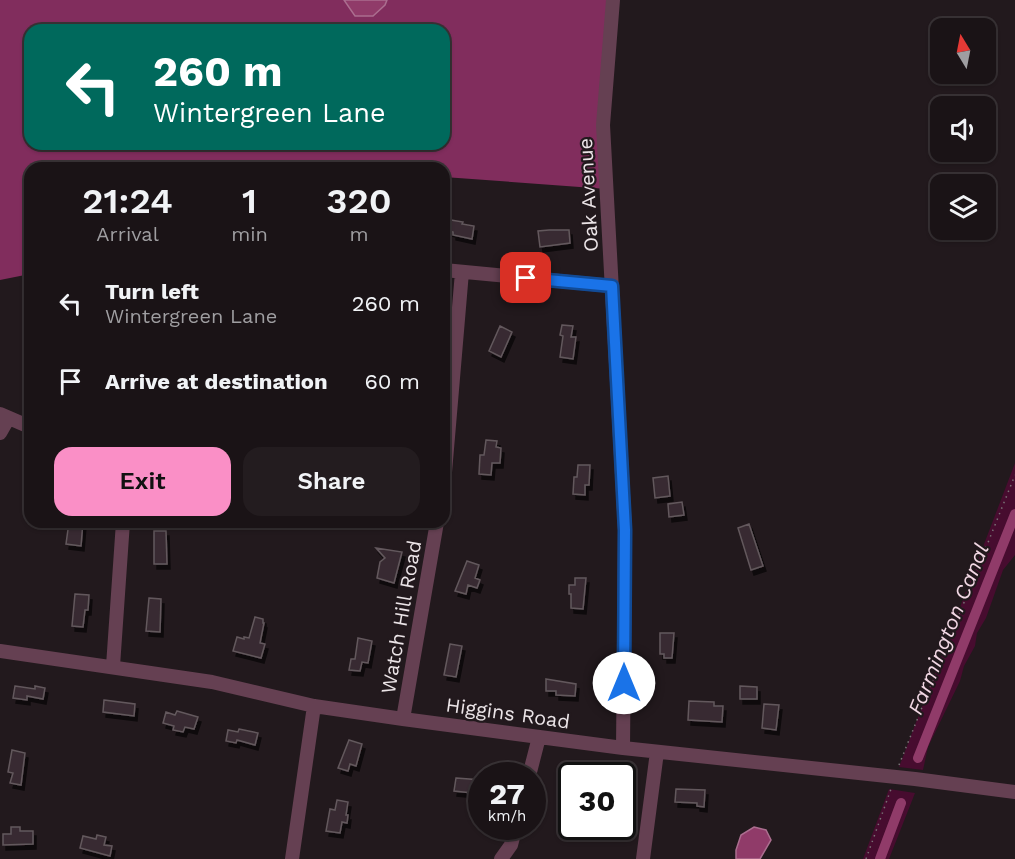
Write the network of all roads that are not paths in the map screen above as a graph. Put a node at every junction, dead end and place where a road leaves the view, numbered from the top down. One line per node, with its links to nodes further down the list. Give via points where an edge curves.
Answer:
1 (613, 0): 4 (street, Oak Avenue, via 603,125)
2 (450, 271): 3 (street)
3 (462, 272): 4 (street); 5 (street)
4 (612, 286): 16 (street, Oak Avenue, via 625,530)
5 (450, 413)
6 (4, 416): 7 (street); 8 (street)
7 (24, 424)
8 (0, 433)
9 (123, 528): 12 (street)
10 (436, 528): 14 (street, Watch Hill Road)
11 (0, 651): 12 (street, Higgins Road)
12 (112, 666): 13 (street, Higgins Road, via 212,682)
13 (314, 706): 14 (street, Higgins Road); 21 (street)
14 (403, 718): 15 (street, Higgins Road)
15 (539, 737): 16 (street, Higgins Road); 18 (street)
16 (623, 748): 17 (street, Higgins Road)
17 (657, 752): 19 (street, Higgins Road); 23 (street)
18 (533, 762)
19 (1015, 792)
20 (513, 840): 22 (street)
21 (292, 859)
22 (501, 859)
23 (643, 859)

